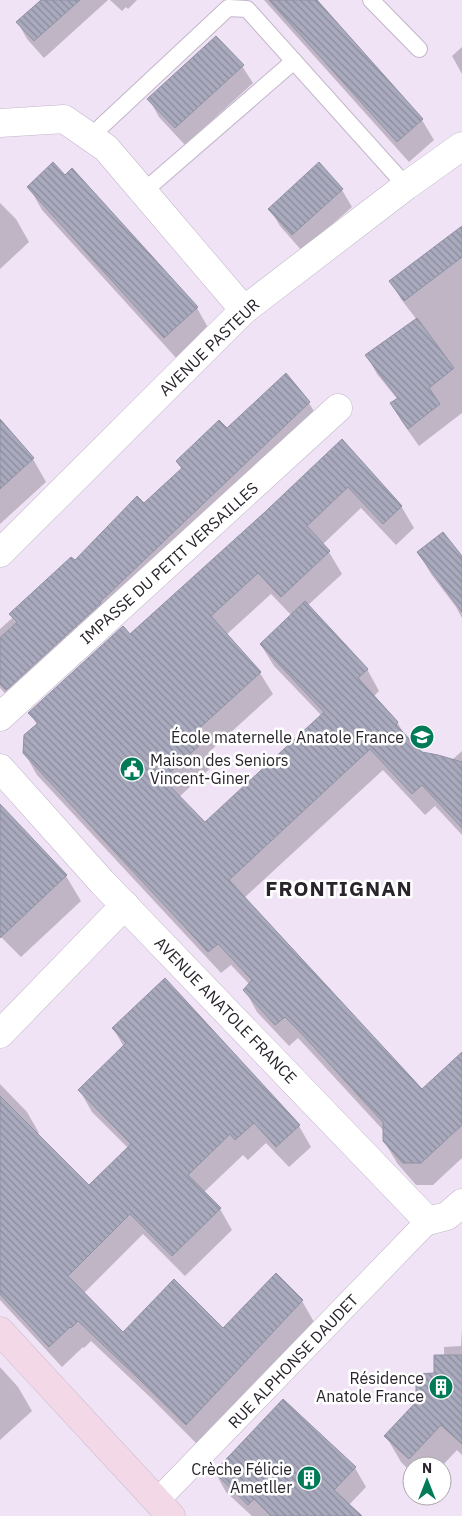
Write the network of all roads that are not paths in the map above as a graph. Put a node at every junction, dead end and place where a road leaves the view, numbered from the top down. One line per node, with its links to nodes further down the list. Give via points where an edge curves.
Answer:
1 (370, 0): 2 (lane)
2 (418, 49)
3 (294, 61): 5 (lane, via 247,9 228,8); 7 (lane); 8 (lane)
4 (0, 123): 5 (street, via 64,119)
5 (90, 137): 8 (street, via 106,148)
6 (462, 146): 7 (street, AVENUE PASTEUR)
7 (406, 186): 9 (street, AVENUE PASTEUR)
8 (143, 192): 9 (street)
9 (244, 310): 11 (street, AVENUE PASTEUR)
10 (338, 408): 12 (street, IMPASSE DU PETIT VERSAILLES)
11 (0, 553)
12 (0, 717)
13 (0, 768): 14 (street, AVENUE ANATOLE FRANCE)
14 (125, 905): 15 (street); 17 (street, AVENUE ANATOLE FRANCE)
15 (0, 1034)
16 (462, 1203): 17 (street, via 447,1216)
17 (428, 1221): 19 (street, RUE ALPHONSE DAUDET)
18 (0, 1331): 19 (main road)
19 (164, 1508)

